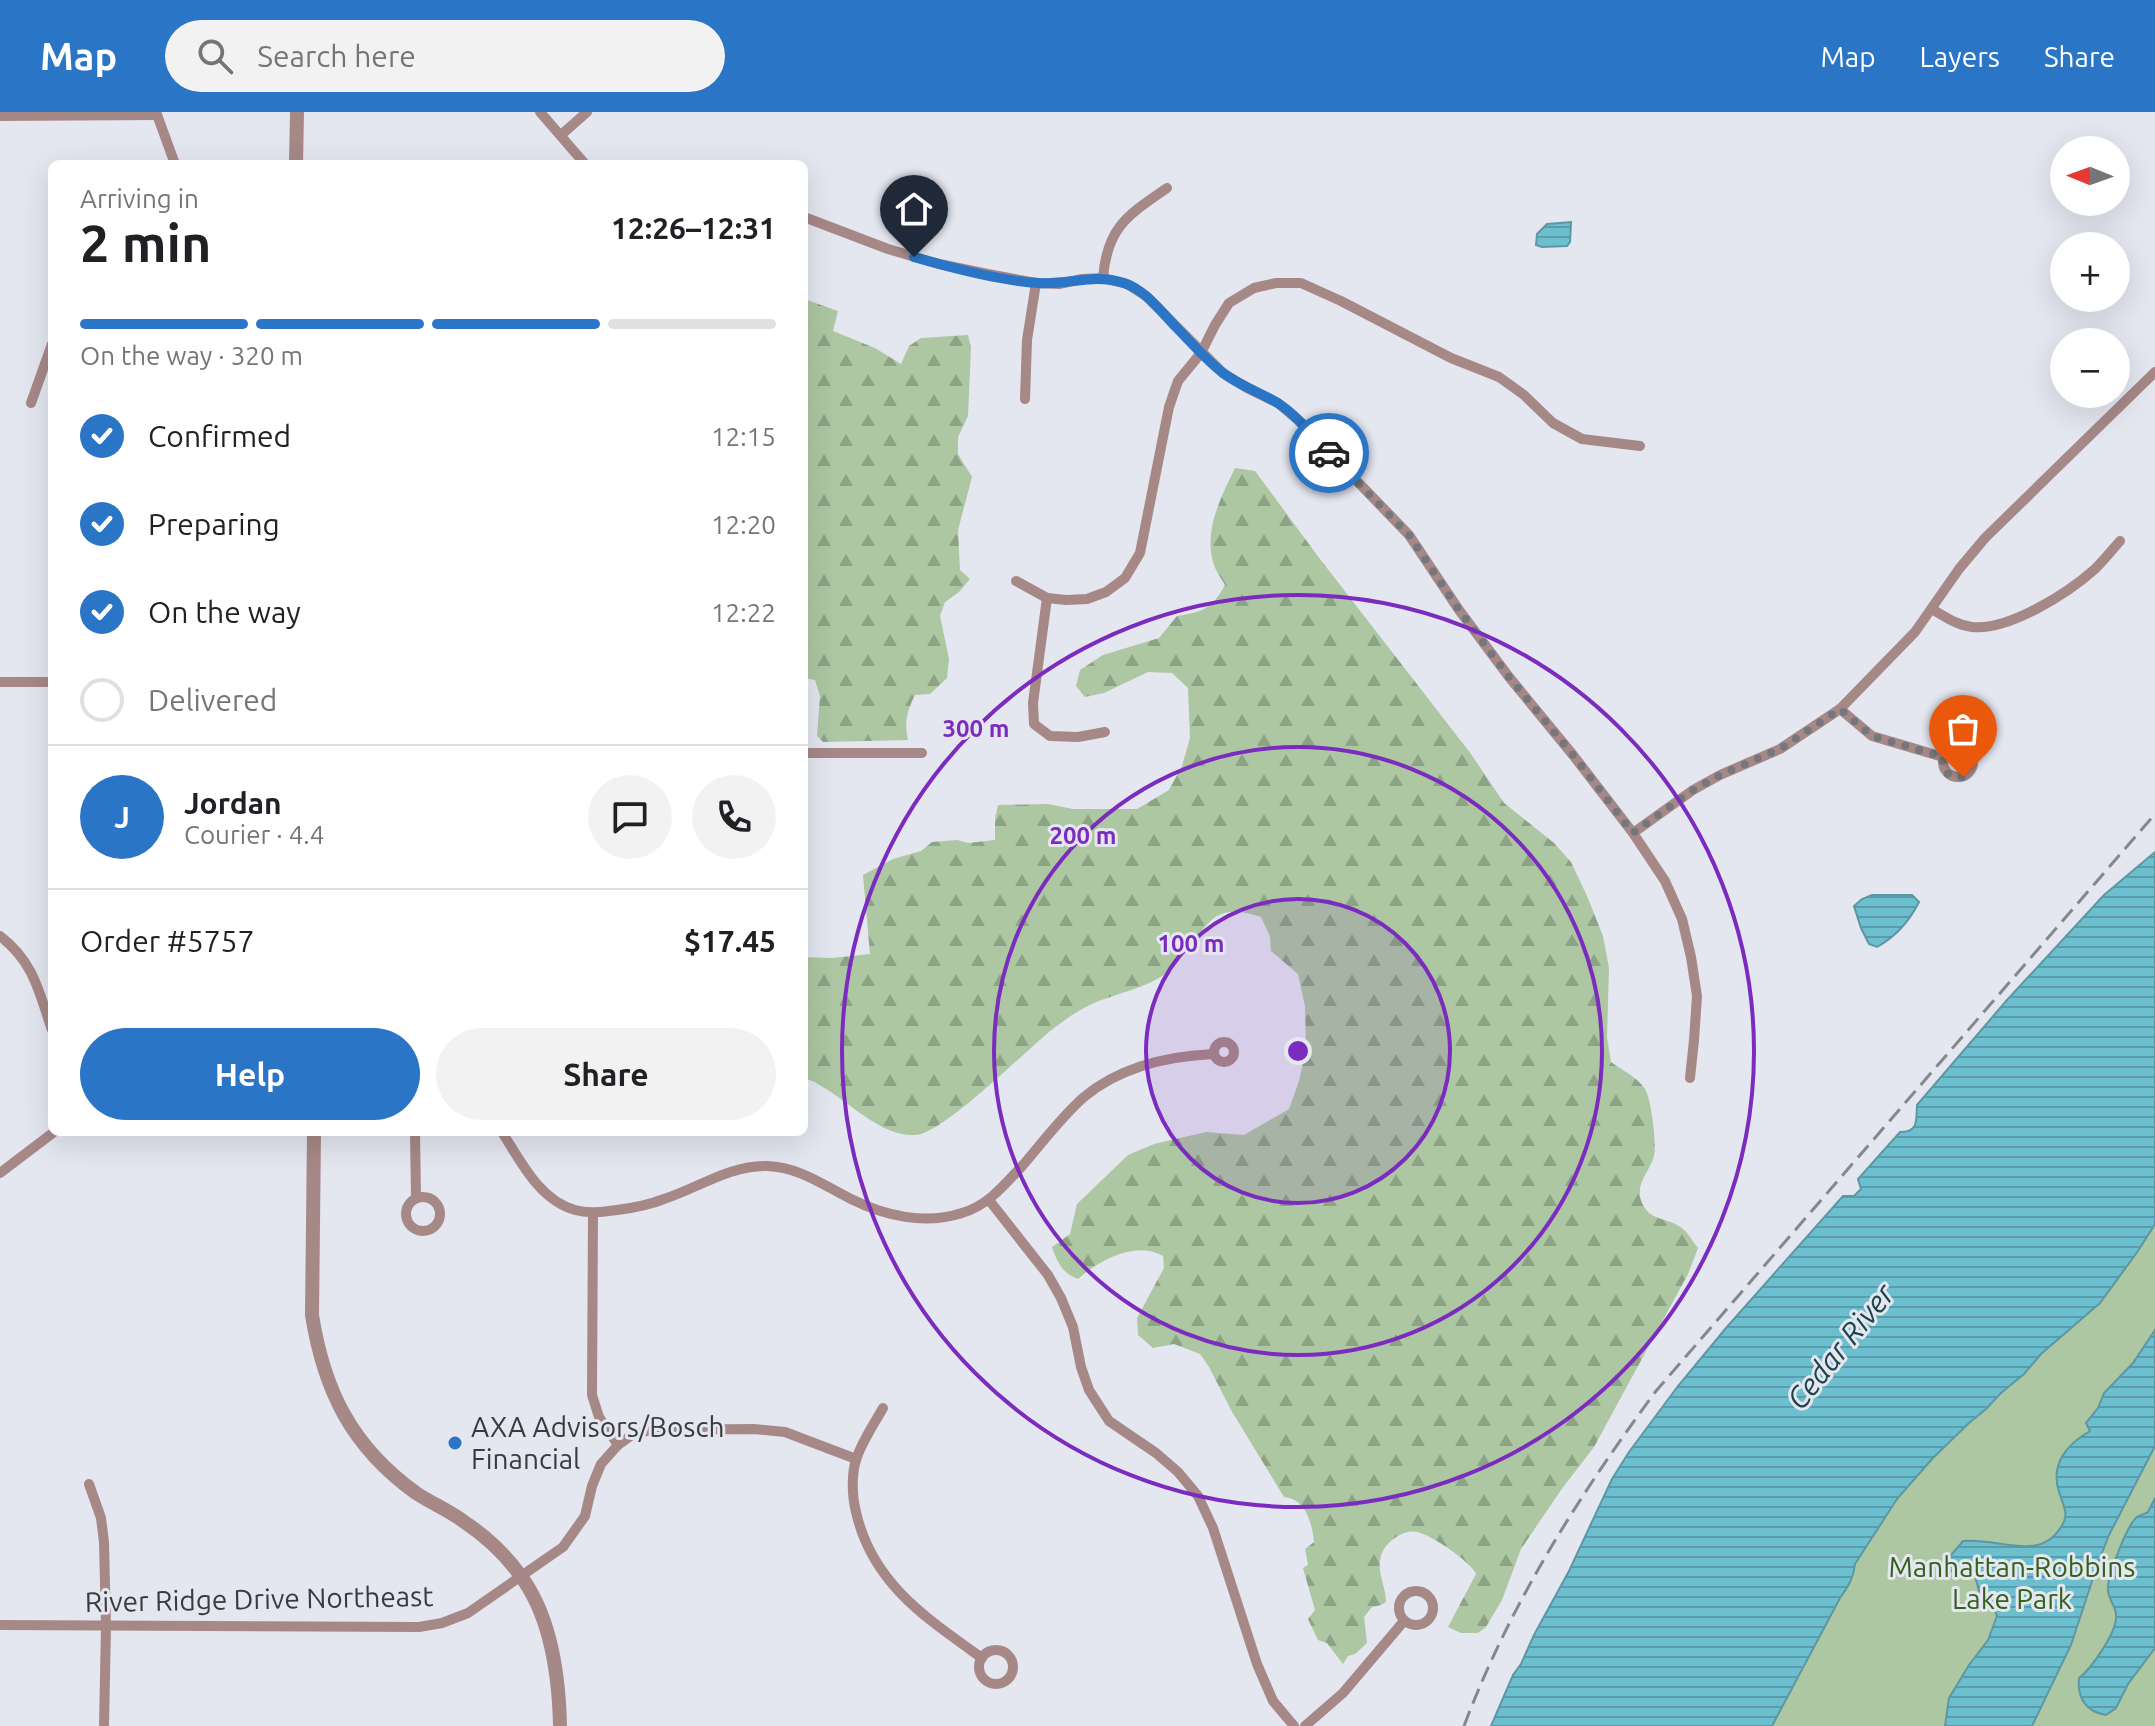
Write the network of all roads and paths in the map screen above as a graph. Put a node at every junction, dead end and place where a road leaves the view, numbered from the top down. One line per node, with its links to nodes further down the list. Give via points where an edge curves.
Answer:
1 (297, 112): 8 (street)
2 (540, 112): 6 (street)
3 (587, 112): 6 (street)
4 (157, 114): 5 (street); 7 (street)
5 (0, 116)
6 (561, 135): 9 (street)
7 (174, 160)
8 (296, 160)
9 (582, 160)
10 (1167, 188): 12 (street, via 1125,219 1113,235 1104,256)
11 (808, 219): 13 (street, via 939,264)
12 (1103, 278): 13 (street); 14 (street, via 1146,296)
13 (1036, 283): 17 (street)
14 (1201, 353): 19 (street, via 1229,303 1254,288 1301,283 1499,377 1553,423 1582,439); 22 (street, via 1178,381 1169,407 1140,553 1125,578 1087,599); 31 (street, via 1299,421 1409,535 1509,677)
15 (48, 355): 18 (street)
16 (2155, 372): 23 (street, via 1985,538)
17 (1025, 399)
18 (31, 403)
19 (1640, 446)
20 (2120, 541): 23 (street, via 2068,589 2011,622 1971,627)
21 (1016, 581): 22 (street)
22 (1047, 598): 27 (street, via 1034,724 1050,736)
23 (1932, 609): 26 (street)
24 (0, 682): 25 (street)
25 (48, 682)
26 (1840, 709): 30 (street, via 1872,736); 31 (street, via 1780,749 1693,790)
27 (1105, 732)
28 (808, 753): 29 (street)
29 (922, 753)
30 (1943, 757)
31 (1633, 833): 35 (street, via 1665,881 1691,957 1697,996)
32 (0, 936): 33 (street, via 34,974)
33 (48, 1018)
34 (1214, 1054): 42 (street, via 1159,1060 1105,1082 1083,1098)
35 (1690, 1078)
36 (49, 1136): 40 (street)
37 (314, 1136): 48 (street, via 312,1315 316,1344 340,1411 393,1474 483,1536)
38 (415, 1136): 41 (street)
39 (505, 1136): 43 (street, via 552,1199)
40 (0, 1173)
41 (416, 1198)
42 (989, 1200): 43 (street, via 963,1213 909,1218 882,1213 794,1170 766,1166 737,1169 641,1206); 55 (street, via 1061,1298 1089,1390 1109,1421 1156,1453 1198,1496 1257,1664 1273,1701)
43 (593, 1214): 45 (street, via 592,1395)
44 (883, 1408): 46 (street)
45 (618, 1445): 46 (street, via 651,1430 754,1429 785,1432); 48 (street, River Ridge Drive Northeast, via 601,1464 585,1516 573,1535)
46 (856, 1459): 52 (street, via 852,1496 861,1533 879,1569 909,1603)
47 (89, 1484): 51 (street, via 104,1542)
48 (522, 1577): 51 (street, River Ridge Drive Northeast, via 468,1613 419,1627); 54 (street, via 554,1658)
49 (1404, 1621): 56 (street, via 1343,1693)
50 (0, 1625): 51 (street, River Ridge Drive Northeast)
51 (106, 1626): 53 (street)
52 (982, 1658)
53 (104, 1726)
54 (560, 1726)
55 (1294, 1726)
56 (1305, 1726)

